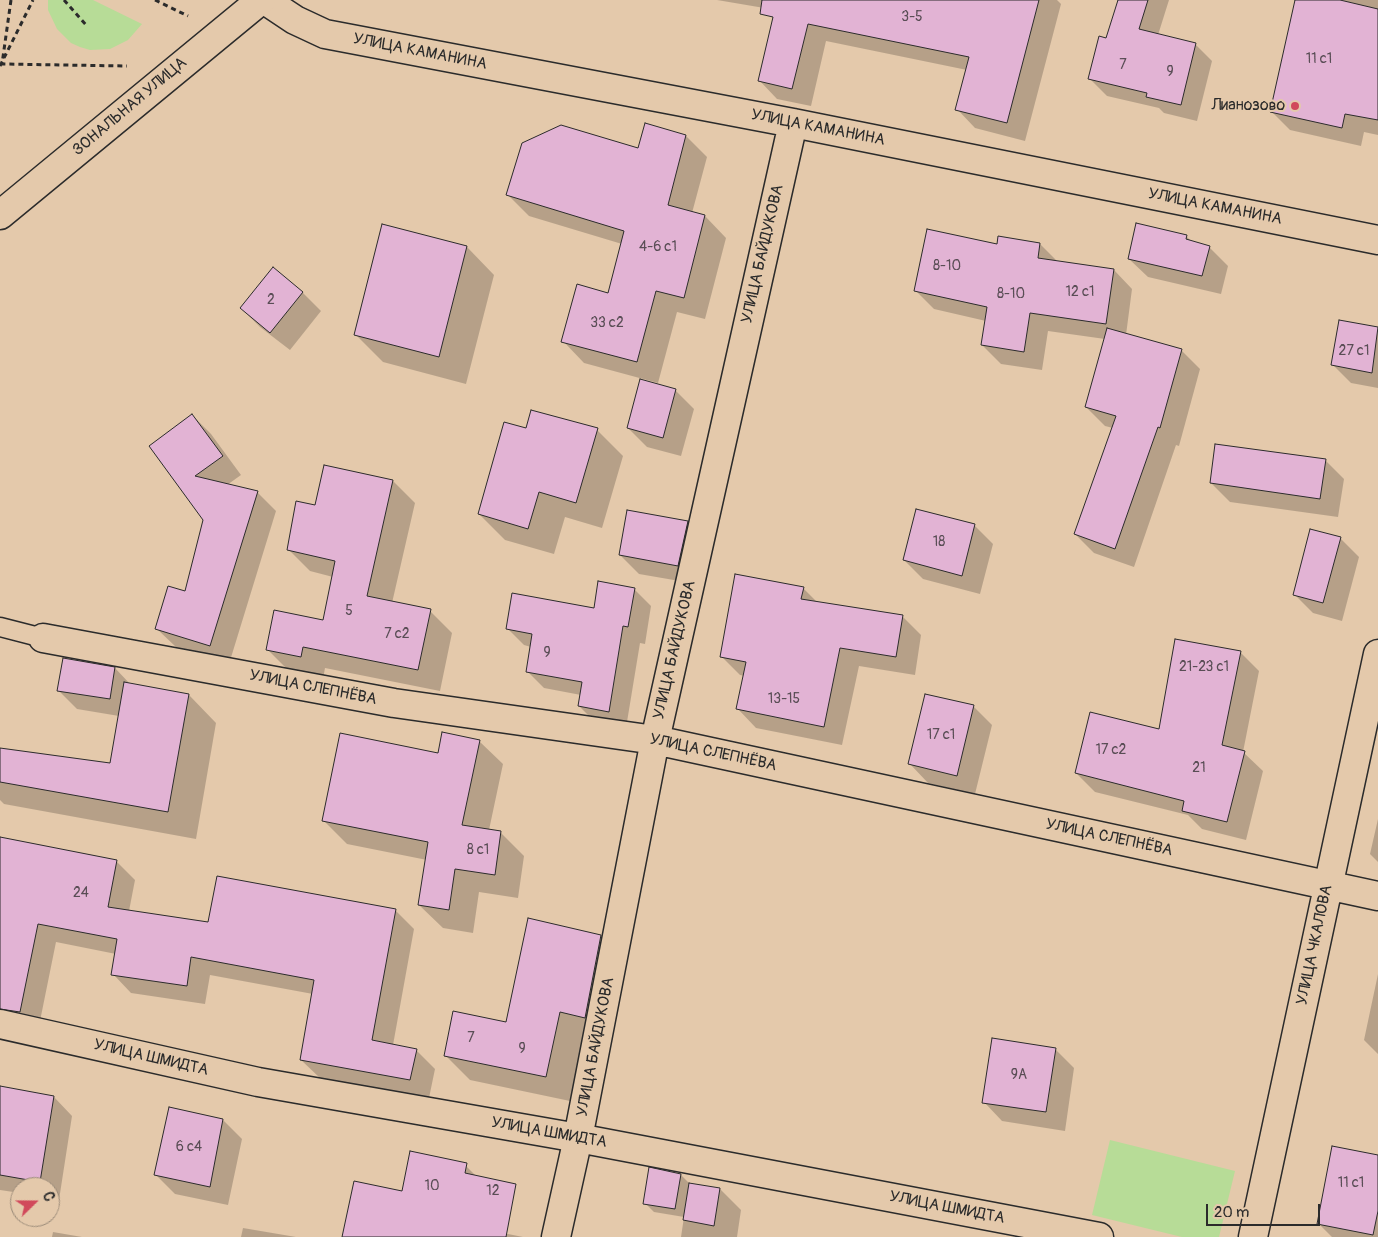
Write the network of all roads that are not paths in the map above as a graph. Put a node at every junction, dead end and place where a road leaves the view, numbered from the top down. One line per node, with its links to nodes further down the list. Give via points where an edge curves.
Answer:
1 (263, 0): 2 (street, УЛИЦА КАМАНИНА, via 294,20 325,34); 3 (street, ЗОНАЛЬНАЯ УЛИЦА)
2 (793, 123): 4 (street, УЛИЦА КАМАНИНА); 8 (street, УЛИЦА БАЙДУКОВА)
3 (0, 215)
4 (1378, 240)
5 (0, 627): 6 (lane)
6 (43, 638): 8 (street, УЛИЦА СЛЕПНЁВА, via 394,703)
7 (1378, 654): 9 (street, УЛИЦА ЧКАЛОВА)
8 (655, 740): 9 (street, УЛИЦА СЛЕПНЁВА); 12 (street, УЛИЦА БАЙДУКОВА)
9 (1328, 884): 10 (street, УЛИЦА СЛЕПНЁВА); 15 (street, УЛИЦА ЧКАЛОВА)
10 (1378, 896)
11 (0, 1024): 12 (street, УЛИЦА ШМИДТА, via 258,1082)
12 (578, 1138): 13 (street, УЛИЦА БАЙДУКОВА); 14 (street, УЛИЦА ШМИДТА)
13 (556, 1237)
14 (1098, 1237)
15 (1253, 1237)

